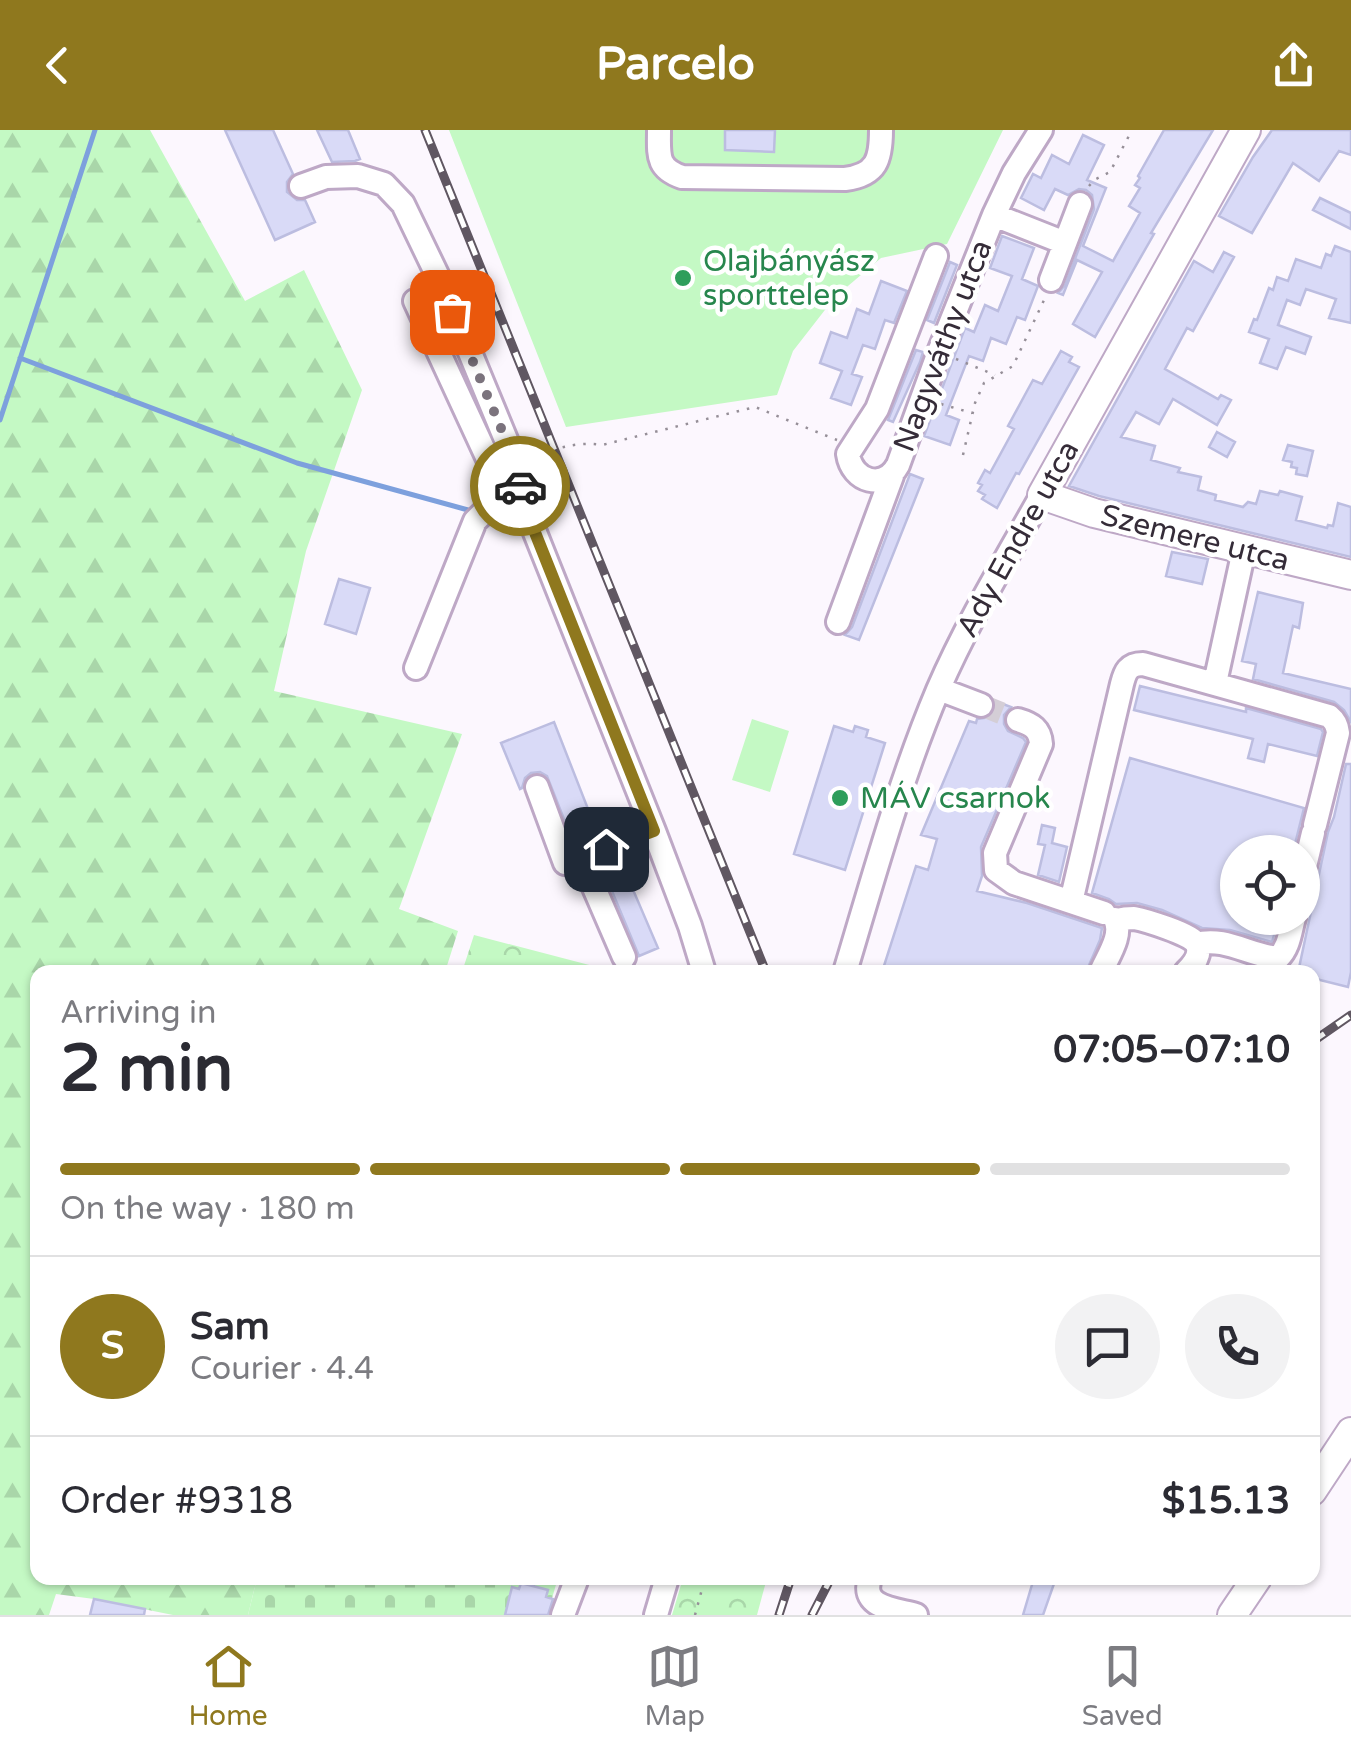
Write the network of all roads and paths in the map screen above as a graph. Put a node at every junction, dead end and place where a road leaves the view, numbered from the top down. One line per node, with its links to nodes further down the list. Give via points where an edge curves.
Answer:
1 (659, 130): 2 (street, via 661,163 682,177 845,179 870,171)
2 (881, 130)
3 (1041, 130): 7 (street, Nagyváthy utca)
4 (1246, 130): 19 (main road, Ady Endre utca)
5 (301, 186): 17 (street, via 358,176 384,184 404,204)
6 (1080, 204): 8 (street)
7 (994, 215): 8 (street); 18 (street, Nagyváthy utca)
8 (1065, 243): 10 (street)
9 (936, 256): 16 (street, Nagyváthy utca, via 877,409)
10 (1051, 280)
11 (415, 301): 20 (street, via 500,485)
12 (974, 366): 13 (path)
13 (996, 376)
14 (956, 409): 15 (path)
15 (973, 414)
16 (852, 446): 17 (path, via 755,407); 18 (street, Nagyváthy utca, via 849,462 859,475)
17 (514, 459): 20 (street)
18 (892, 476): 23 (street)
19 (1042, 495): 21 (main road, Szemere utca); 26 (street, Ady Endre utca)
20 (521, 507): 24 (street, via 493,503 475,521); 30 (street)
21 (1244, 550): 22 (main road, Szemere utca); 25 (street)
22 (1351, 576)
23 (838, 622)
24 (416, 668)
25 (1215, 683): 31 (street, via 1334,720 1338,733); 33 (street, via 1142,664 1127,669)
26 (938, 688): 27 (street); 39 (street, Ady Endre utca)
27 (981, 705)
28 (1018, 720): 33 (street, via 1033,725 1041,744 995,853 996,870)
29 (537, 787): 32 (street, via 565,863)
30 (654, 831): 32 (street); 38 (street)
31 (1313, 835)
32 (576, 860): 37 (street)
33 (1071, 902): 34 (street)
34 (1112, 917): 36 (street, via 1143,920); 40 (street, via 1119,928)
35 (1290, 935): 36 (street, via 1278,958 1216,941)
36 (1197, 944): 41 (street)
37 (624, 957)
38 (702, 965)
39 (846, 965)
40 (1104, 965)
41 (1194, 965)
42 (1351, 1432): 43 (main road)
43 (1320, 1479)
44 (574, 1585): 49 (street)
45 (665, 1585): 50 (street)
46 (703, 1585): 51 (path)
47 (868, 1585): 52 (street, via 874,1603)
48 (1252, 1585): 53 (main road)
49 (563, 1615)
50 (656, 1615)
51 (695, 1615)
52 (916, 1615)
53 (1232, 1615)

